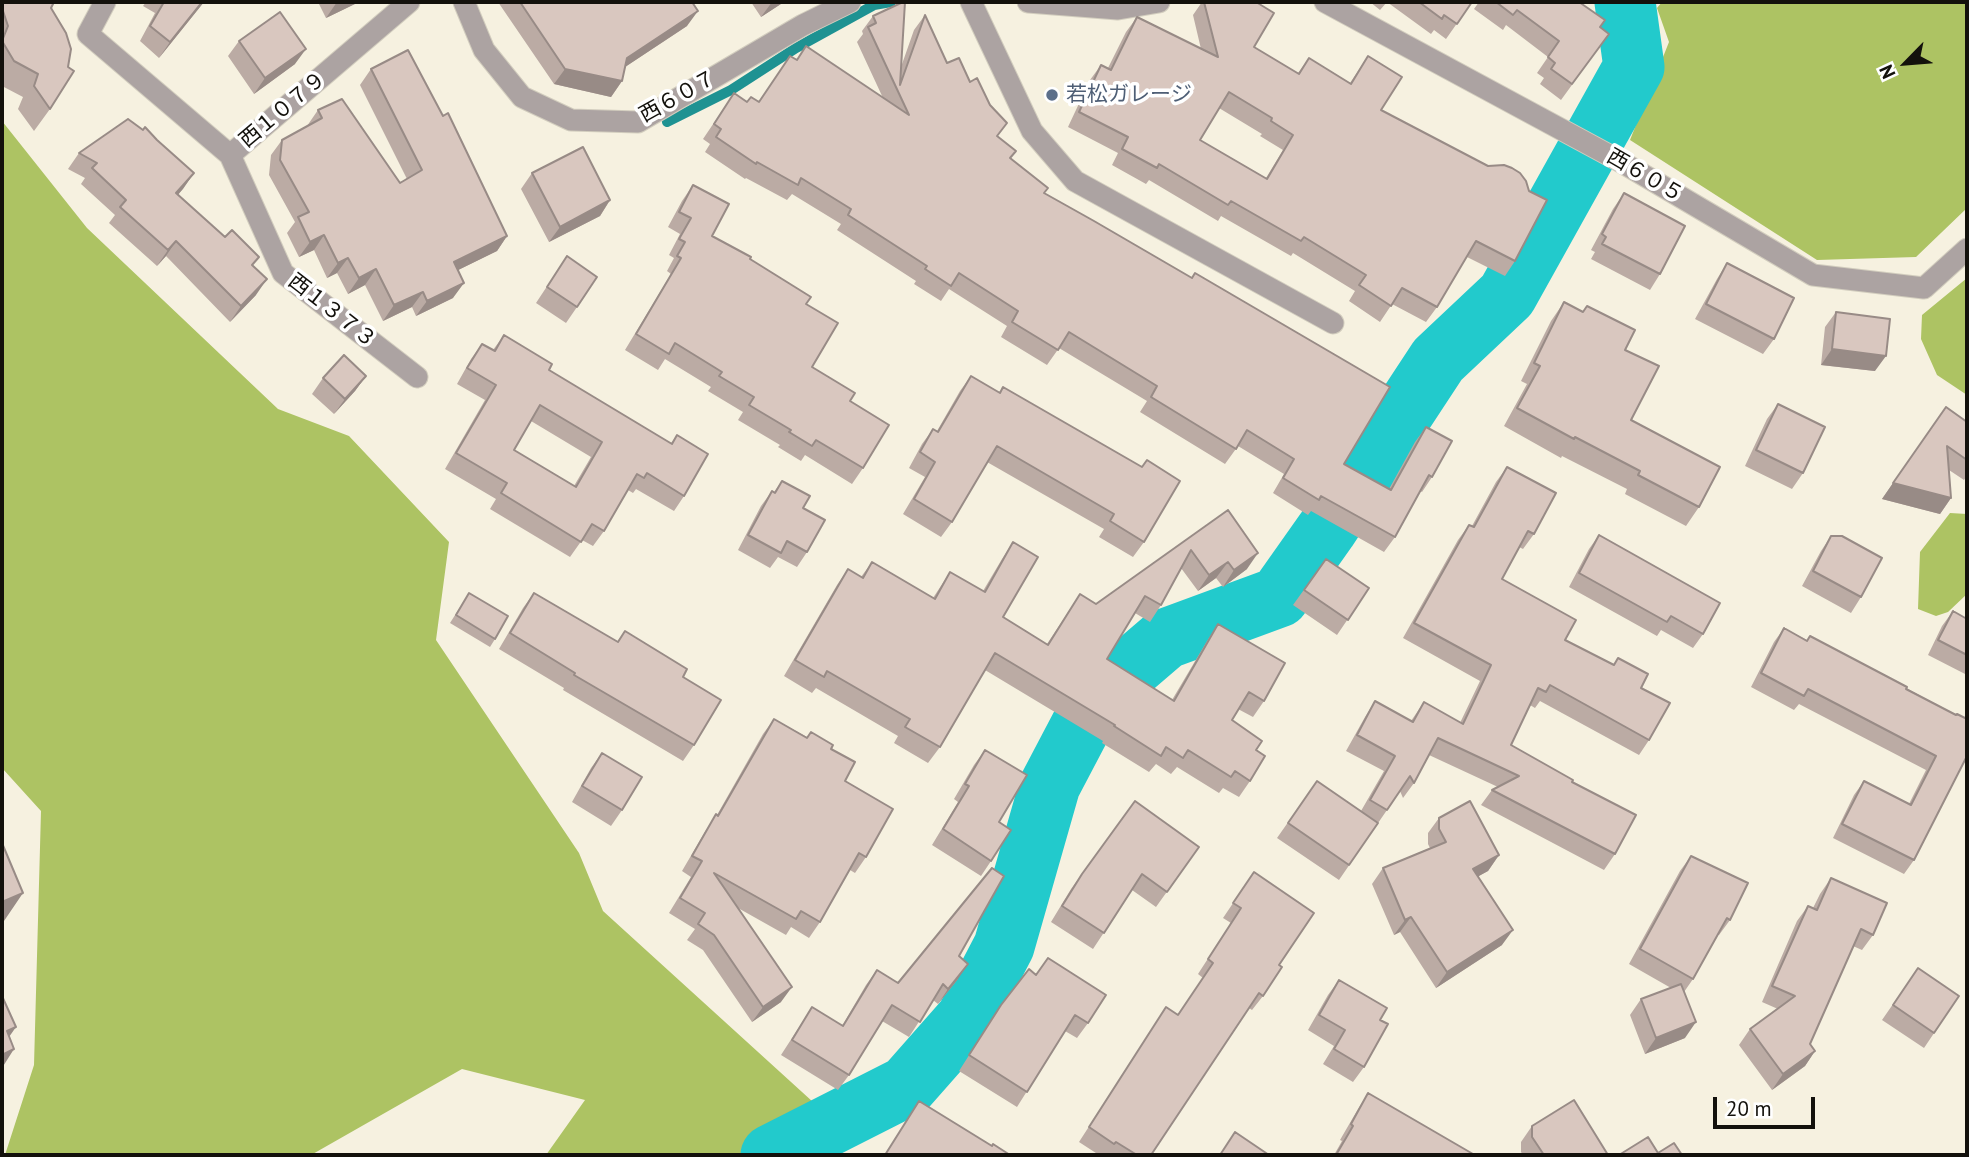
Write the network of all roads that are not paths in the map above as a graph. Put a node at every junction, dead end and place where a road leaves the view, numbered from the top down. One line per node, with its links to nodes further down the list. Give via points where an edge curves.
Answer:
1 (105, 2): 9 (street, 西１０７９, via 88,34)
2 (410, 2): 9 (street, 西１０７９)
3 (464, 2): 4 (street, 西６０７, via 484,50 522,97 571,120 638,122)
4 (850, 2)
5 (971, 2): 11 (street, via 1032,131 1075,181)
6 (1028, 2): 7 (street, via 1118,9)
7 (1159, 2)
8 (1325, 2): 10 (street, 西６０５, via 1603,152 1813,275 1924,288)
9 (230, 155): 12 (street, 西１３７３, via 283,273)
10 (1967, 249)
11 (1333, 323)
12 (417, 377)

